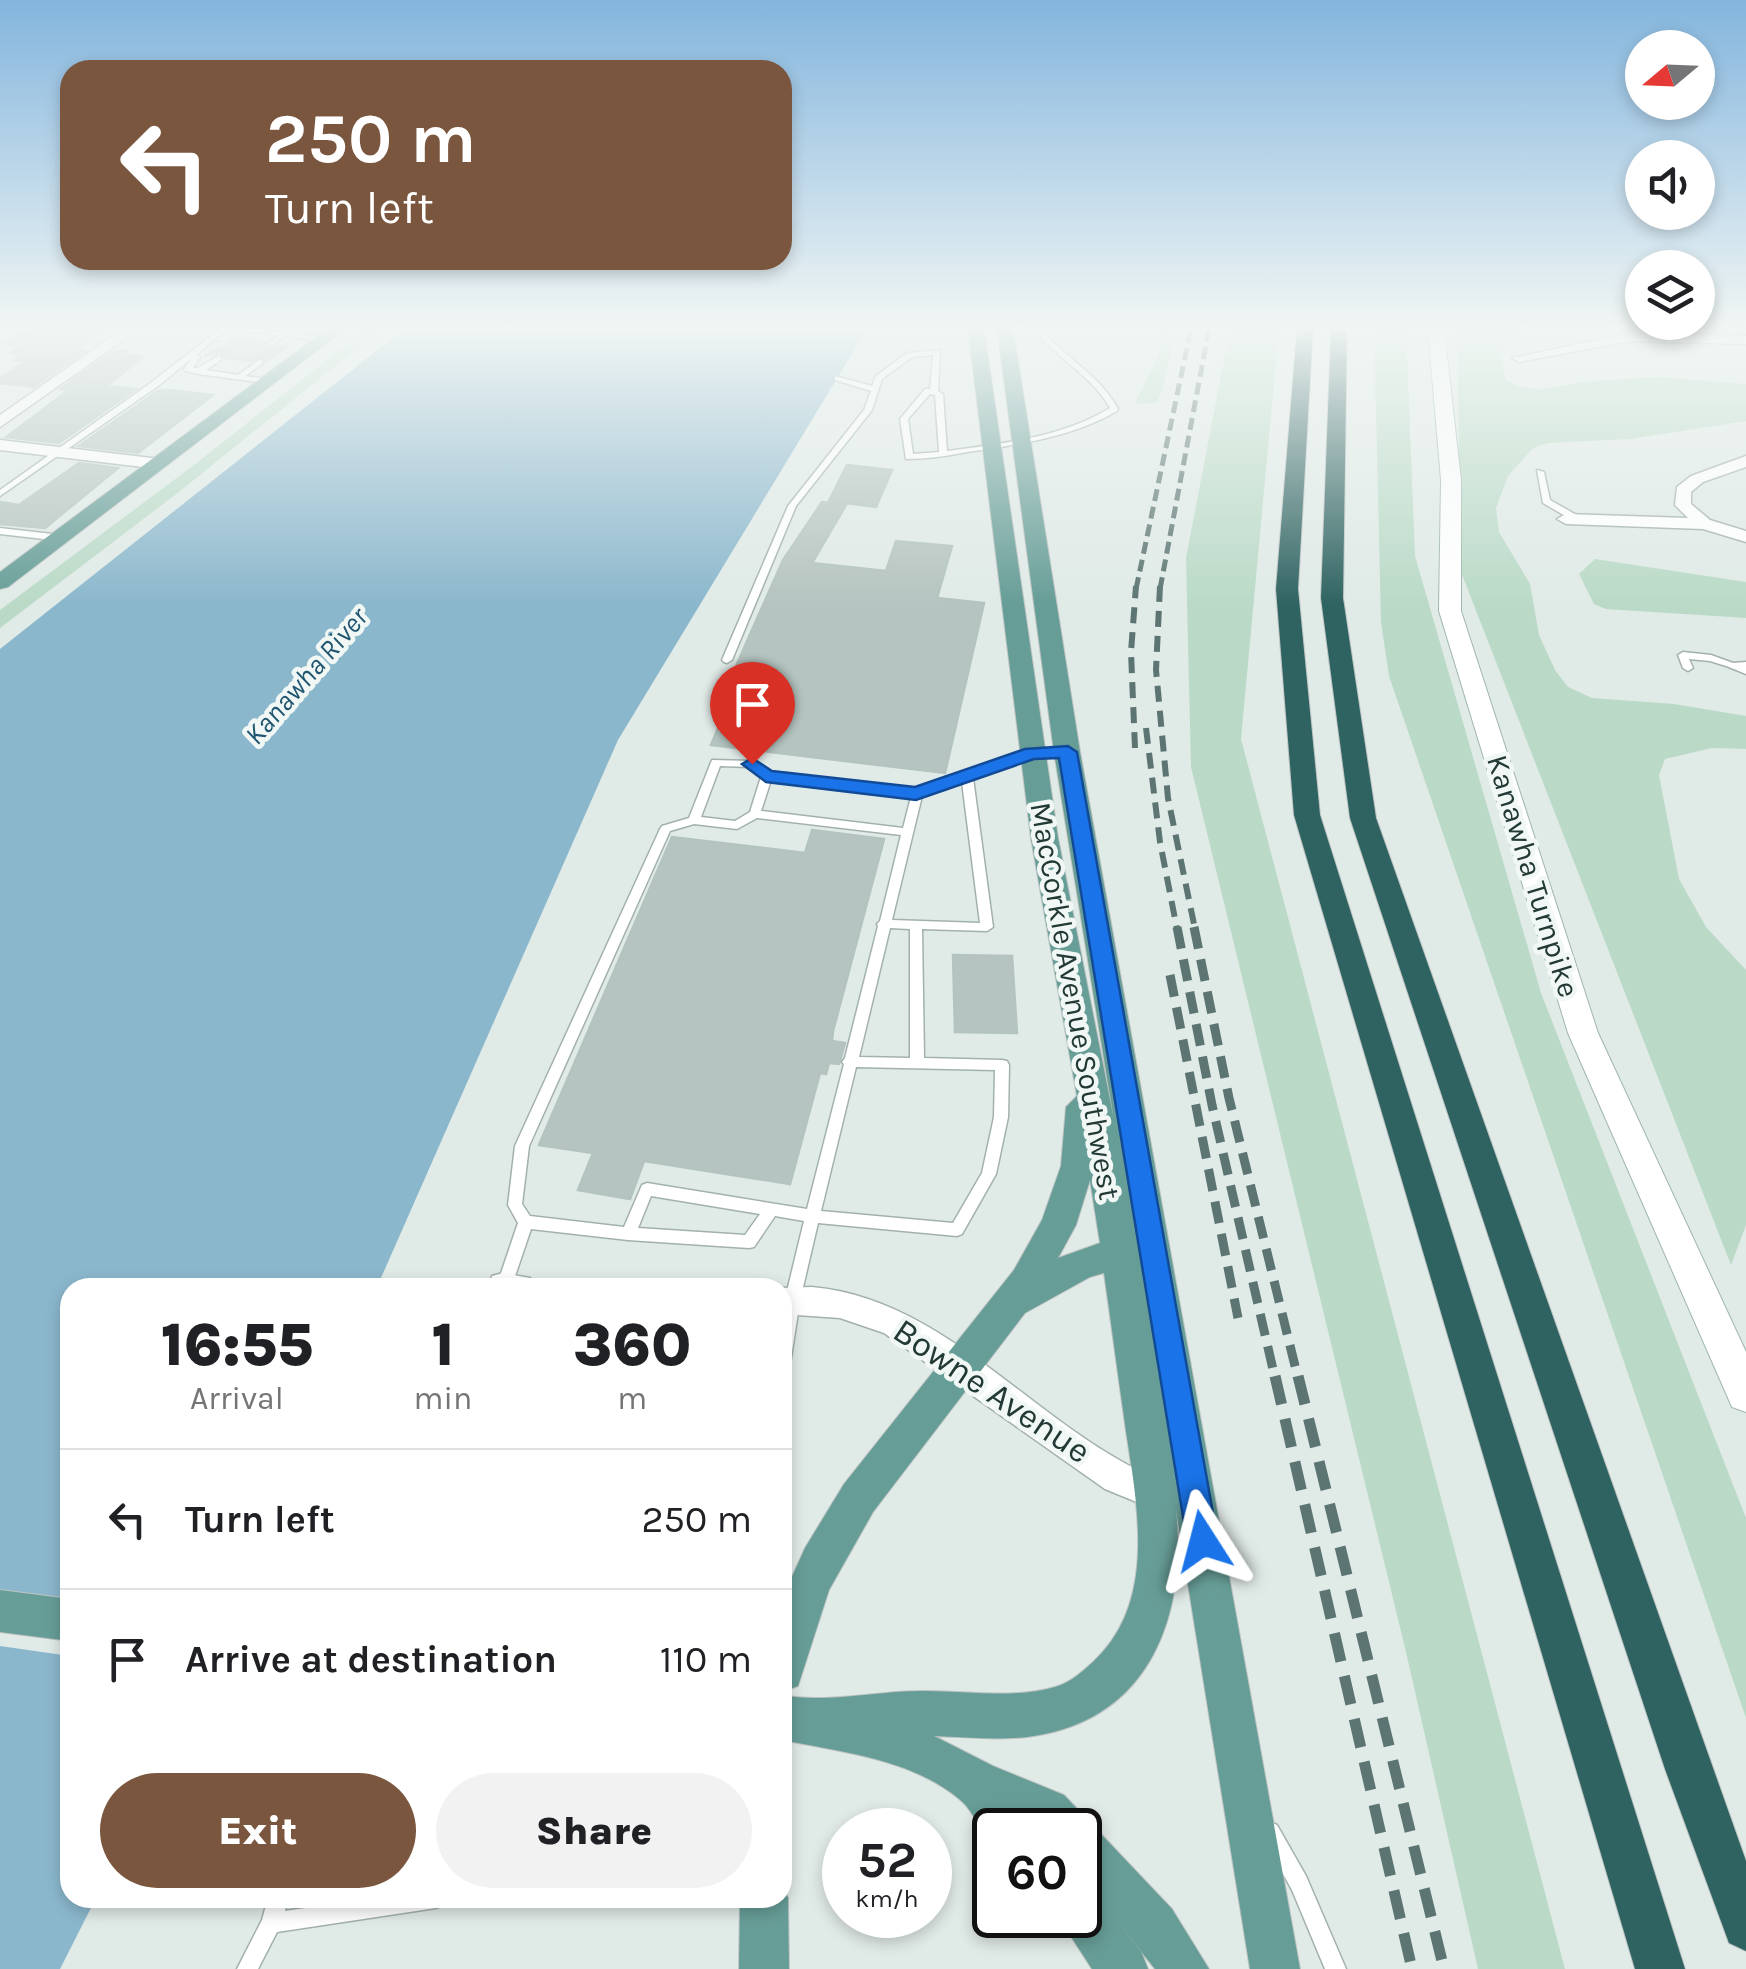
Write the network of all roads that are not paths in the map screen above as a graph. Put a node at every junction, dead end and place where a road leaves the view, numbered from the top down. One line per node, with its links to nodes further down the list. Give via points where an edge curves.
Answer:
1 (101, 421): 15 (lane)
2 (217, 421): 18 (main road)
3 (859, 421): 27 (lane, via 792,506)
4 (904, 421): 16 (lane, via 909,458)
5 (941, 421): 16 (lane)
6 (988, 421): 14 (main road, MacCorkle Avenue Southwest)
7 (1020, 421): 12 (main road, MacCorkle Avenue Southwest)
8 (1089, 421): 12 (lane)
9 (1298, 421): 77 (highway, via 1287,589 1307,816)
10 (1337, 421): 69 (highway, via 1332,598 1363,818)
11 (1445, 421): 54 (main road, Kanawha Turnpike, via 1450,611 1583,1033)
12 (1023, 438): 14 (lane); 30 (main road, MacCorkle Avenue Southwest)
13 (0, 446): 15 (street)
14 (992, 448): 16 (lane); 31 (main road, MacCorkle Avenue Southwest)
15 (60, 452): 18 (street); 20 (lane)
16 (943, 454)
17 (1746, 460): 22 (street, via 1683,491 1682,505)
18 (160, 464): 25 (main road)
19 (1540, 472): 21 (lane, via 1546,502)
20 (0, 494)
21 (1572, 519): 22 (street)
22 (1704, 524): 24 (street)
23 (0, 531): 25 (lane)
24 (1746, 537)
25 (61, 538): 26 (main road)
26 (6, 573)
27 (728, 660)
28 (1688, 668): 29 (lane, via 1682,655)
29 (1743, 668)
30 (1068, 752): 31 (lane); 47 (main road, MacCorkle Avenue Southwest)
31 (1032, 753): 33 (lane); 40 (main road, MacCorkle Avenue Southwest)
32 (766, 776): 34 (lane); 35 (lane); 36 (lane, via 752,764 716,762)
33 (967, 777): 34 (lane); 39 (lane, via 987,928)
34 (916, 794): 37 (lane)
35 (755, 814): 36 (lane, via 737,825); 37 (lane)
36 (694, 820): 45 (lane, via 666,829 522,1146 515,1204)
37 (905, 832): 38 (lane)
38 (883, 924): 39 (lane); 41 (lane)
39 (916, 925): 42 (lane)
40 (1083, 1039): 48 (main road, MacCorkle Avenue Southwest); 52 (main road, via 1081,1150 1063,1214)
41 (849, 1062): 42 (lane); 44 (lane)
42 (916, 1064): 44 (lane, via 1002,1065 1001,1117 989,1174 957,1230)
43 (771, 1210): 44 (lane); 46 (lane, via 749,1242); 46 (lane, via 647,1189)
44 (813, 1216): 50 (lane)
45 (526, 1222): 46 (lane); 49 (lane)
46 (628, 1234)
47 (1154, 1247): 48 (main road); 55 (main road, MacCorkle Avenue Southwest)
48 (1118, 1253): 52 (main road, via 1082,1263); 55 (main road, MacCorkle Avenue Southwest)
49 (506, 1278)
50 (792, 1284)
51 (792, 1300): 53 (street, Bowne Avenue, via 866,1308)
52 (1012, 1304): 53 (main road)
53 (960, 1368): 55 (street, Bowne Avenue, via 1117,1477); 58 (main road, via 828,1546)
54 (1746, 1394)
55 (1175, 1498): 59 (main road, via 1138,1642 1098,1689 1036,1716); 61 (main road)
56 (0, 1611): 57 (main road)
57 (60, 1619)
58 (792, 1633)
59 (793, 1718): 60 (main road, via 880,1737)
60 (970, 1778): 62 (main road); 63 (main road)
61 (1243, 1783): 75 (main road); 76 (lane, via 1299,1883)
62 (992, 1808)
63 (1038, 1808)
64 (1102, 1868): 74 (main road)
65 (275, 1908): 68 (lane)
66 (370, 1908): 68 (lane)
67 (764, 1908): 72 (main road)
68 (271, 1923): 71 (lane)
69 (1746, 1926)
70 (1100, 1938): 73 (main road)
71 (247, 1969)
72 (764, 1969)
73 (1124, 1969)
74 (1184, 1969)
75 (1275, 1969)
76 (1336, 1969)
77 (1660, 1969)

